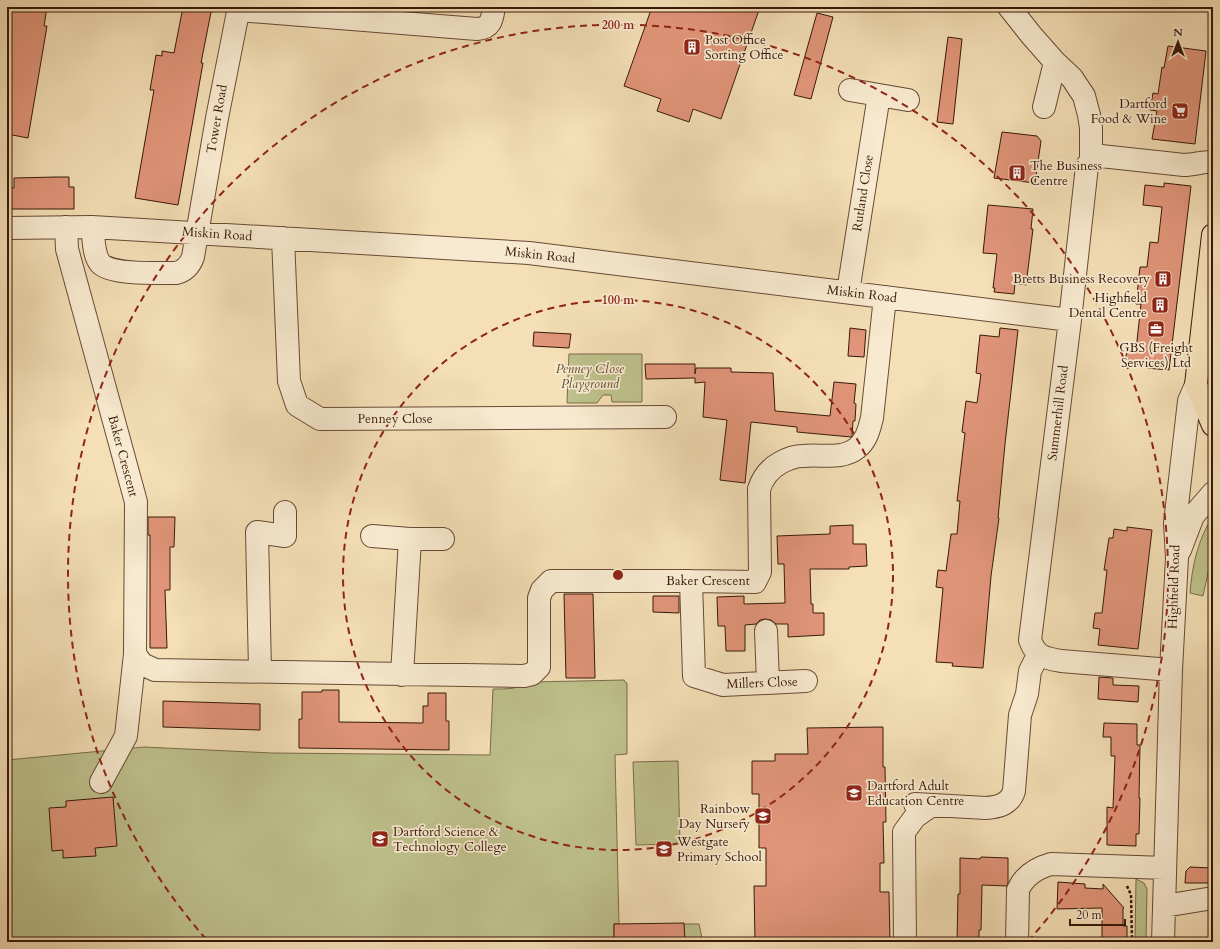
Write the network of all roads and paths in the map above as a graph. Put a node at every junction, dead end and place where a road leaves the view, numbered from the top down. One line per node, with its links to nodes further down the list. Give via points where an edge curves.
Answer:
1 (494, 7): 3 (street, via 493,17 487,27 477,29)
2 (1009, 7): 4 (street, Summerhill Road)
3 (239, 8): 14 (street, Tower Road)
4 (1055, 62): 8 (street); 9 (street, Summerhill Road, via 1072,78 1084,96 1090,114)
5 (850, 90): 6 (street)
6 (879, 95): 7 (street); 17 (street, Rutland Close)
7 (908, 100)
8 (1044, 107)
9 (1091, 160): 10 (street, via 1101,156 1184,165); 19 (street, Summerhill Road, via 1087,166)
10 (1213, 162)
11 (66, 227): 12 (street, Miskin Road); 13 (street, Miskin Road); 31 (street, Baker Crescent, via 67,249 136,502)
12 (92, 227): 14 (street, Miskin Road); 14 (street, Tower Road, via 95,254 99,263 104,267 129,272 182,272 190,264)
13 (7, 228)
14 (198, 232): 16 (street, Miskin Road)
15 (1213, 235): 20 (main road, Highfield Road)
16 (283, 238): 17 (street, Miskin Road, via 529,253); 21 (street, Penney Close, via 289,381 297,405 320,419)
17 (848, 292): 18 (street, Miskin Road)
18 (885, 297): 19 (street, Miskin Road); 29 (street, Baker Crescent, via 872,418 866,437 857,449 842,455 788,458 772,467 762,479 760,572 755,582)
19 (1070, 320): 32 (street, Summerhill Road, via 1030,640)
20 (1196, 385): 22 (main road); 28 (street, Highfield Road, via 1189,401 1175,523)
21 (665, 417)
22 (1213, 425)
23 (1213, 494): 28 (street, via 1193,516)
24 (285, 512): 34 (street, via 285,536 257,532)
25 (372, 536): 26 (street)
26 (410, 539): 27 (street); 35 (street)
27 (443, 539)
28 (1177, 558): 33 (street, Highfield Road)
29 (691, 581): 35 (street, Baker Crescent, via 551,581 542,590 539,598 539,666 532,674); 37 (street, Millers Close, via 694,676 722,685)
30 (766, 631): 37 (street)
31 (135, 654): 34 (street, Baker Crescent, via 142,664 155,670); 38 (street, via 126,736)
32 (1038, 655): 33 (street, via 1061,661); 43 (street, via 1030,671 1027,694 1020,716 1012,798 996,808 924,805 904,832)
33 (1171, 670): 40 (street, Highfield Road)
34 (260, 671): 35 (street, Baker Crescent)
35 (402, 675)
36 (806, 681): 37 (street, Millers Close)
37 (768, 683)
38 (100, 782)
39 (1121, 866): 40 (street); 44 (street, via 1051,864 1035,870 1018,890); 45 (path, via 1120,877 1131,895)
40 (1165, 868): 42 (street, Highfield Road)
41 (1213, 898): 42 (street)
42 (1164, 906): 46 (street, Highfield Road)
43 (904, 942)
44 (1017, 942)
45 (1132, 942)
46 (1163, 942)

